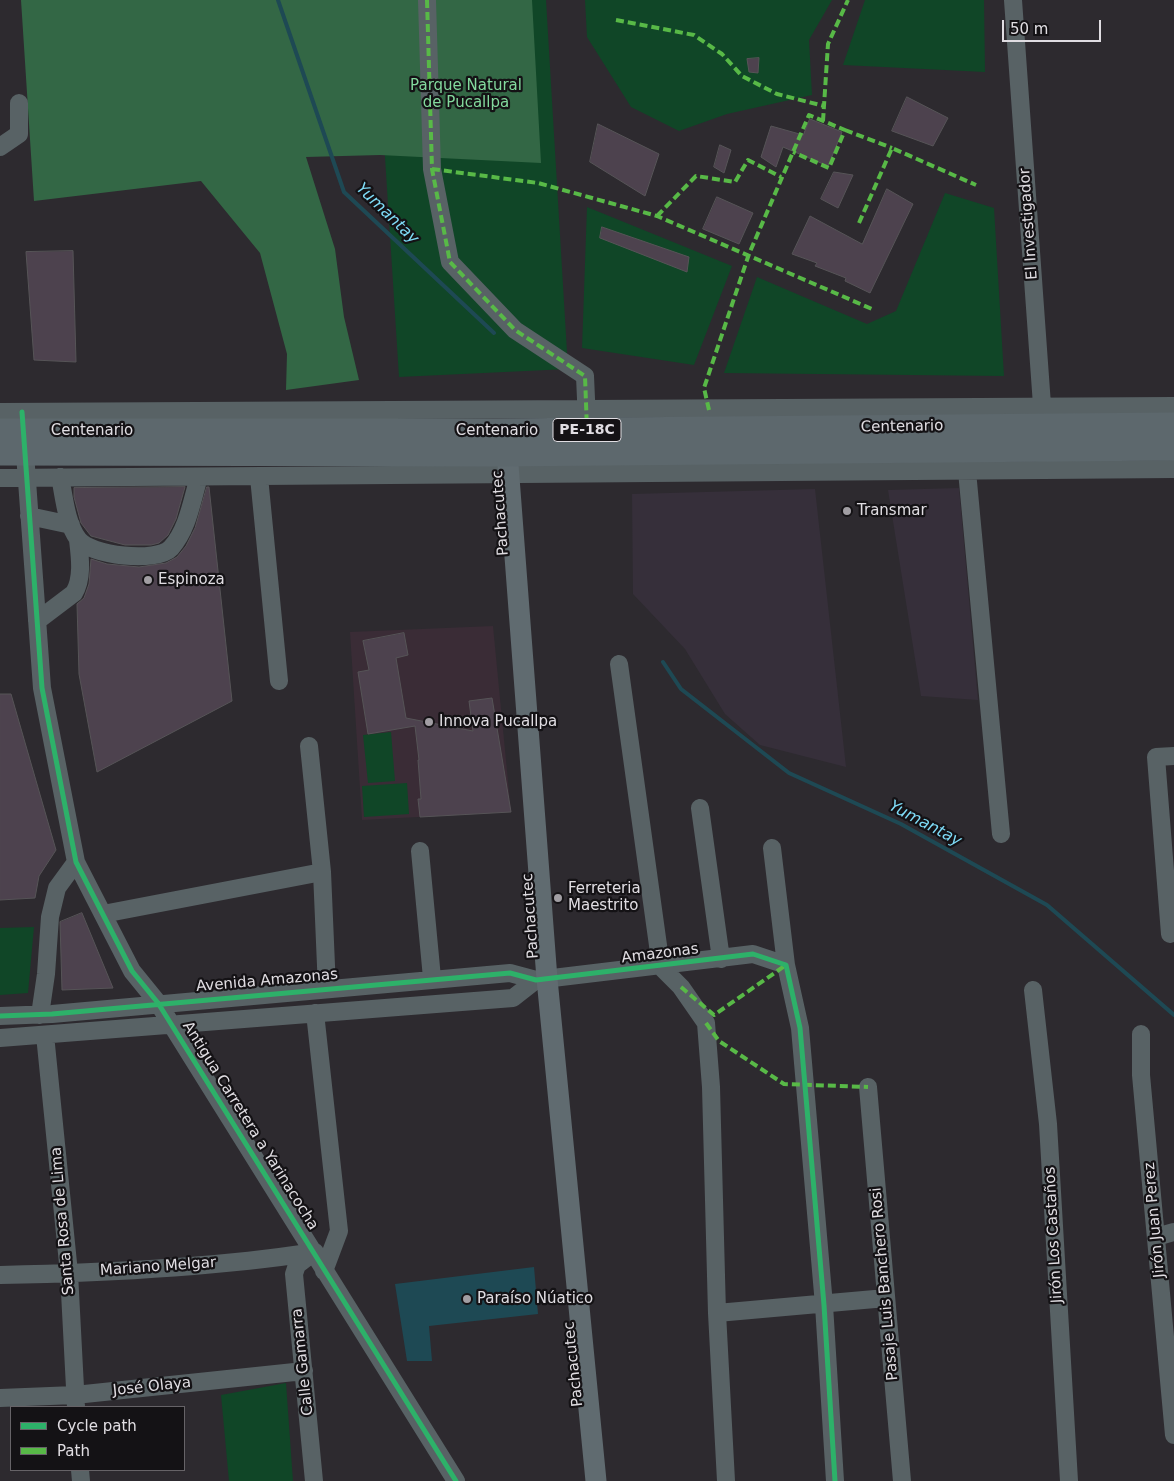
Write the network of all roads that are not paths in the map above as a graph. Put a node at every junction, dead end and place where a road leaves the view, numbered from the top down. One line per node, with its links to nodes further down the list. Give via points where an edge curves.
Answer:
1 (427, 0): 7 (street, via 432,170 450,262 515,330 586,376)
2 (1012, 0): 9 (street, El Investigador)
3 (19, 103): 4 (street, via 19,134)
4 (0, 147)
5 (1174, 406): 9 (street)
6 (0, 412): 10 (street)
7 (587, 420): 9 (highway, Centenario / PE-18C); 11 (highway, Centenario / PE-18C)
8 (1174, 424): 9 (highway, Centenario / PE-18C)
9 (1043, 428): 11 (highway, Centenario / PE-18C); 12 (highway, Centenario / PE-18C)
10 (17, 432): 11 (highway, Centenario / PE-18C); 11 (street); 13 (highway, Centenario / PE-18C); 20 (street, Antigua Carretera a Yarinacocha)
11 (501, 447): 15 (street); 16 (street); 40 (main road, Pachacutec)
12 (1174, 448)
13 (0, 453)
14 (1174, 469): 15 (street)
15 (967, 471): 29 (street)
16 (259, 476): 18 (street); 25 (street)
17 (60, 477): 18 (street); 20 (street); 22 (street)
18 (199, 477): 22 (street, via 179,537 170,550 161,555 121,556 93,550)
19 (0, 478): 20 (street)
20 (26, 478): 21 (street, Antigua Carretera a Yarinacocha)
21 (29, 516): 22 (street); 23 (street, Antigua Carretera a Yarinacocha)
22 (75, 533): 23 (street, via 80,555 74,593)
23 (37, 621): 32 (street, Antigua Carretera a Yarinacocha, via 42,688)
24 (618, 664): 38 (street)
25 (279, 681)
26 (309, 746): 33 (street)
27 (1174, 756): 35 (street, via 1156,757)
28 (700, 808): 36 (street)
29 (1001, 834)
30 (772, 848): 37 (street)
31 (420, 852): 39 (street)
32 (76, 862): 34 (street, Antigua Carretera a Yarinacocha); 45 (street, via 57,888 50,917)
33 (322, 872): 34 (street); 41 (street)
34 (103, 914): 43 (street, Antigua Carretera a Yarinacocha, via 132,971)
35 (1170, 934)
36 (721, 959): 37 (street, Amazonas, via 753,954); 38 (street, Amazonas)
37 (786, 965): 59 (street, via 800,1028)
38 (661, 967): 40 (street, Amazonas); 60 (street, via 706,1023 711,1087)
39 (432, 978): 40 (street, Avenida Amazonas, via 510,972); 41 (street, Avenida Amazonas)
40 (541, 980): 44 (street, via 514,998); 68 (main road, Pachacutec); 69 (main road, Pachacutec)
41 (327, 989): 43 (street, Avenida Amazonas)
42 (1033, 990): 73 (street, Jirón Los Castaños, via 1048,1124)
43 (158, 1003): 45 (street, Avenida Amazonas); 47 (street, Antigua Carretera a Yarinacocha)
44 (315, 1014): 47 (street); 55 (street, via 340,1231)
45 (40, 1015): 46 (street, Avenida Amazonas)
46 (0, 1016)
47 (172, 1026): 49 (street); 54 (street, Antigua Carretera a Yarinacocha)
48 (1140, 1034): 53 (street, Jirón Juan Perez)
49 (45, 1035): 50 (street); 56 (street, Santa Rosa de Lima)
50 (0, 1038)
51 (868, 1087): 58 (street, Pasaje Luis Banchero Rosi)
52 (1174, 1232): 53 (street)
53 (1156, 1237): 61 (street, Jirón Juan Perez)
54 (315, 1252): 55 (street, Antigua Carretera a Yarinacocha); 56 (street, Mariano Melgar, via 276,1258); 62 (street, Calle Gamarra, via 297,1265 294,1274)
55 (324, 1271): 67 (street, Antigua Carretera a Yarinacocha)
56 (70, 1273): 57 (street, Mariano Melgar); 64 (street, Santa Rosa de Lima)
57 (0, 1275)
58 (886, 1298): 59 (street); 72 (street, Pasaje Luis Banchero Rosi)
59 (824, 1305): 60 (street); 71 (street)
60 (717, 1313): 70 (street)
61 (1169, 1330): 65 (street, Jirón Juan Perez)
62 (304, 1371): 64 (street, José Olaya); 66 (street, Calle Gamarra)
63 (0, 1398): 64 (street, José Olaya)
64 (76, 1401)
65 (1174, 1435)
66 (314, 1481)
67 (456, 1481)
68 (585, 1481)
69 (596, 1481)
70 (726, 1481)
71 (835, 1481)
72 (902, 1481)
73 (1069, 1481)

